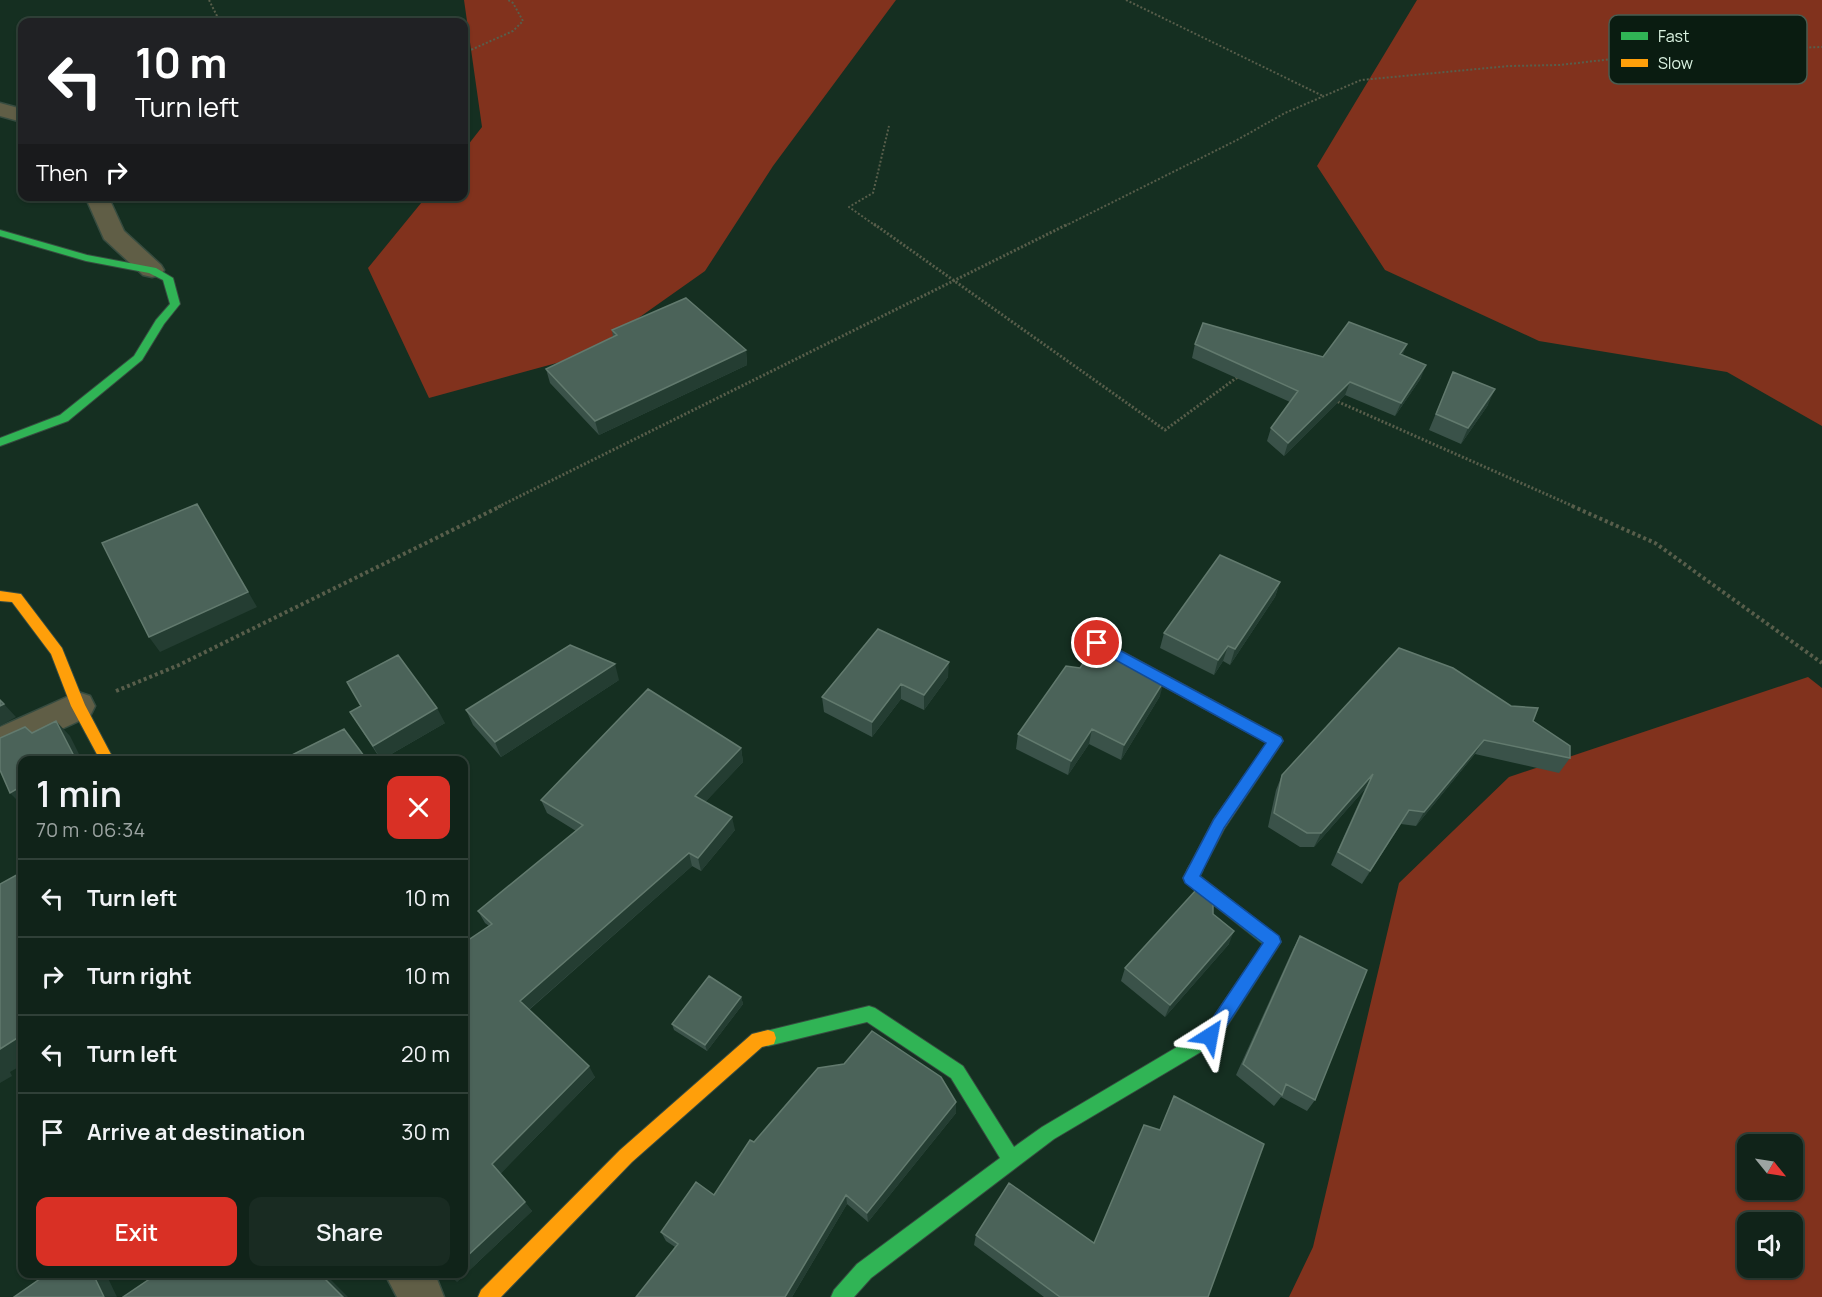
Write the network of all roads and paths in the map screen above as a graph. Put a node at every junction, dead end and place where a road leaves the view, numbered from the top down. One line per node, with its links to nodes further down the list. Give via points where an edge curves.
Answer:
1 (209, 0): 4 (path)
2 (508, 0): 7 (path, via 523,21 513,31)
3 (1126, 0): 9 (path)
4 (218, 18)
5 (1822, 47): 6 (path)
6 (1807, 48)
7 (468, 51)
8 (1609, 59): 9 (path, via 1361,80)
9 (1323, 96): 16 (path)
10 (0, 109): 11 (street)
11 (18, 115)
12 (889, 126): 16 (path, via 873,193 849,207)
13 (98, 201): 15 (street, via 113,234)
14 (0, 233): 15 (street, via 86,258)
15 (152, 270): 19 (street, via 168,278 175,304 138,358 64,418)
16 (954, 281): 17 (path, via 1165,430); 23 (path, via 180,665)
17 (1245, 371)
18 (1330, 398): 22 (path, via 1655,543)
19 (0, 442)
20 (0, 596): 23 (street, via 16,597 57,652)
21 (1097, 643): 26 (street, via 1276,741 1219,824 1191,878 1273,942 1210,1036 1048,1133)
22 (1822, 663)
23 (78, 706): 24 (street); 25 (street)
24 (0, 743)
25 (105, 756)
26 (1012, 1160): 29 (street, via 957,1072 869,1014 758,1040 626,1156); 30 (street, via 864,1271)
27 (410, 1278): 28 (street)
28 (421, 1297)
29 (488, 1297)
30 (841, 1297)

